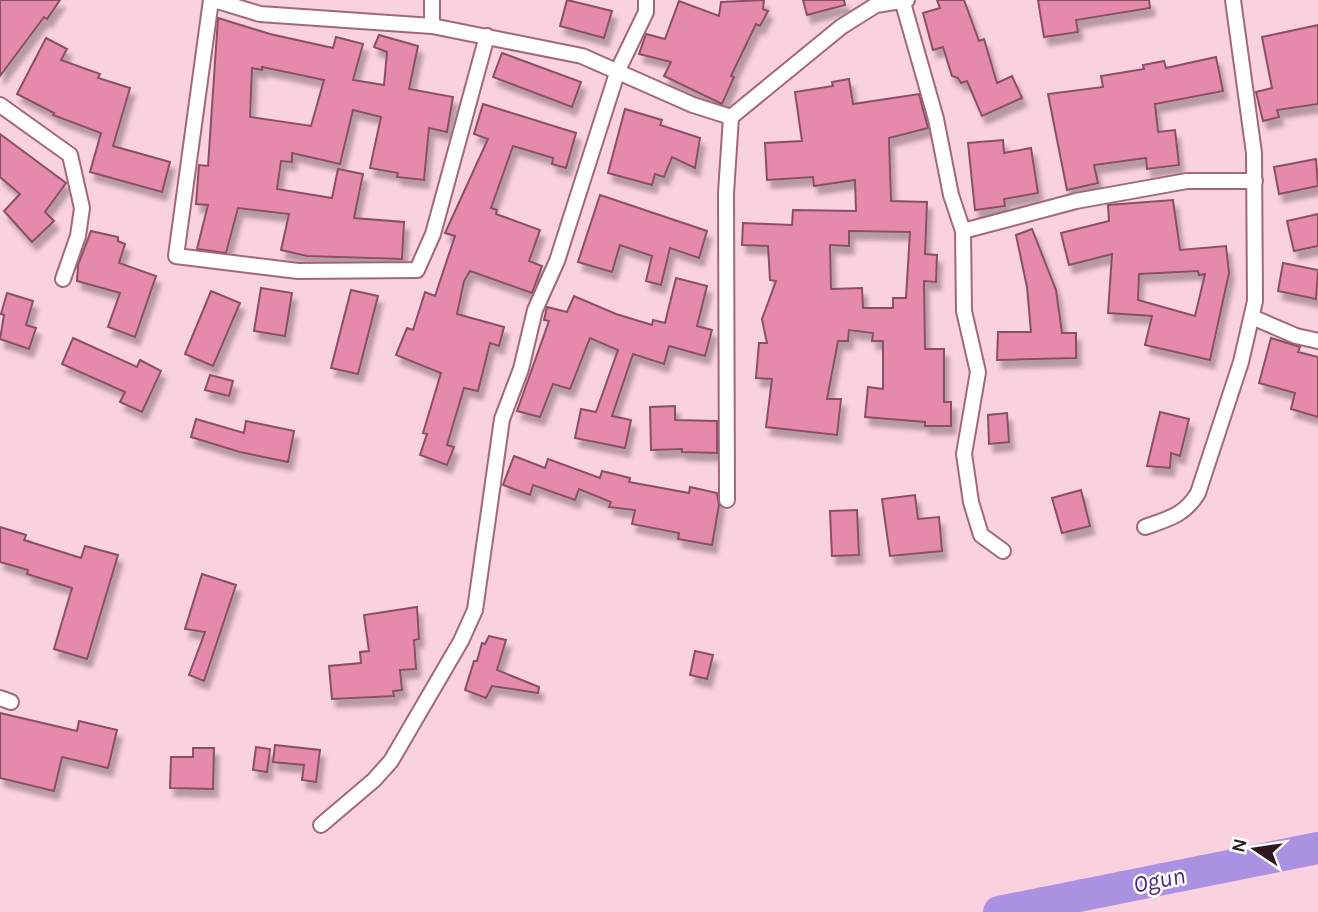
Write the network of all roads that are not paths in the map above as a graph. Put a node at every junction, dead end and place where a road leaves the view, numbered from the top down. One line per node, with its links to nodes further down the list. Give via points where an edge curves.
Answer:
1 (213, 0): 7 (street, via 260,14); 8 (street, via 176,256 298,271 417,270 433,234)
2 (432, 0): 7 (street)
3 (646, 0): 9 (street, via 646,12)
4 (1233, 0): 12 (street)
5 (905, 1): 6 (street); 13 (street)
6 (876, 3): 11 (street, via 841,26)
7 (432, 26): 8 (street)
8 (487, 36): 9 (street, via 582,56)
9 (618, 70): 11 (street, via 693,105); 20 (street, via 502,419 475,610 391,761)
10 (0, 105): 14 (street, via 70,155 82,208)
11 (731, 117): 17 (street, via 726,193)
12 (1255, 180): 13 (street, via 1187,181 1076,201); 15 (street)
13 (963, 231): 19 (street, via 964,311 978,372 964,454 981,535)
14 (63, 279)
15 (1252, 317): 16 (street); 18 (street, via 1198,493 1177,516)
16 (1318, 341)
17 (727, 500)
18 (1145, 527)
19 (1003, 551)
20 (321, 825)

